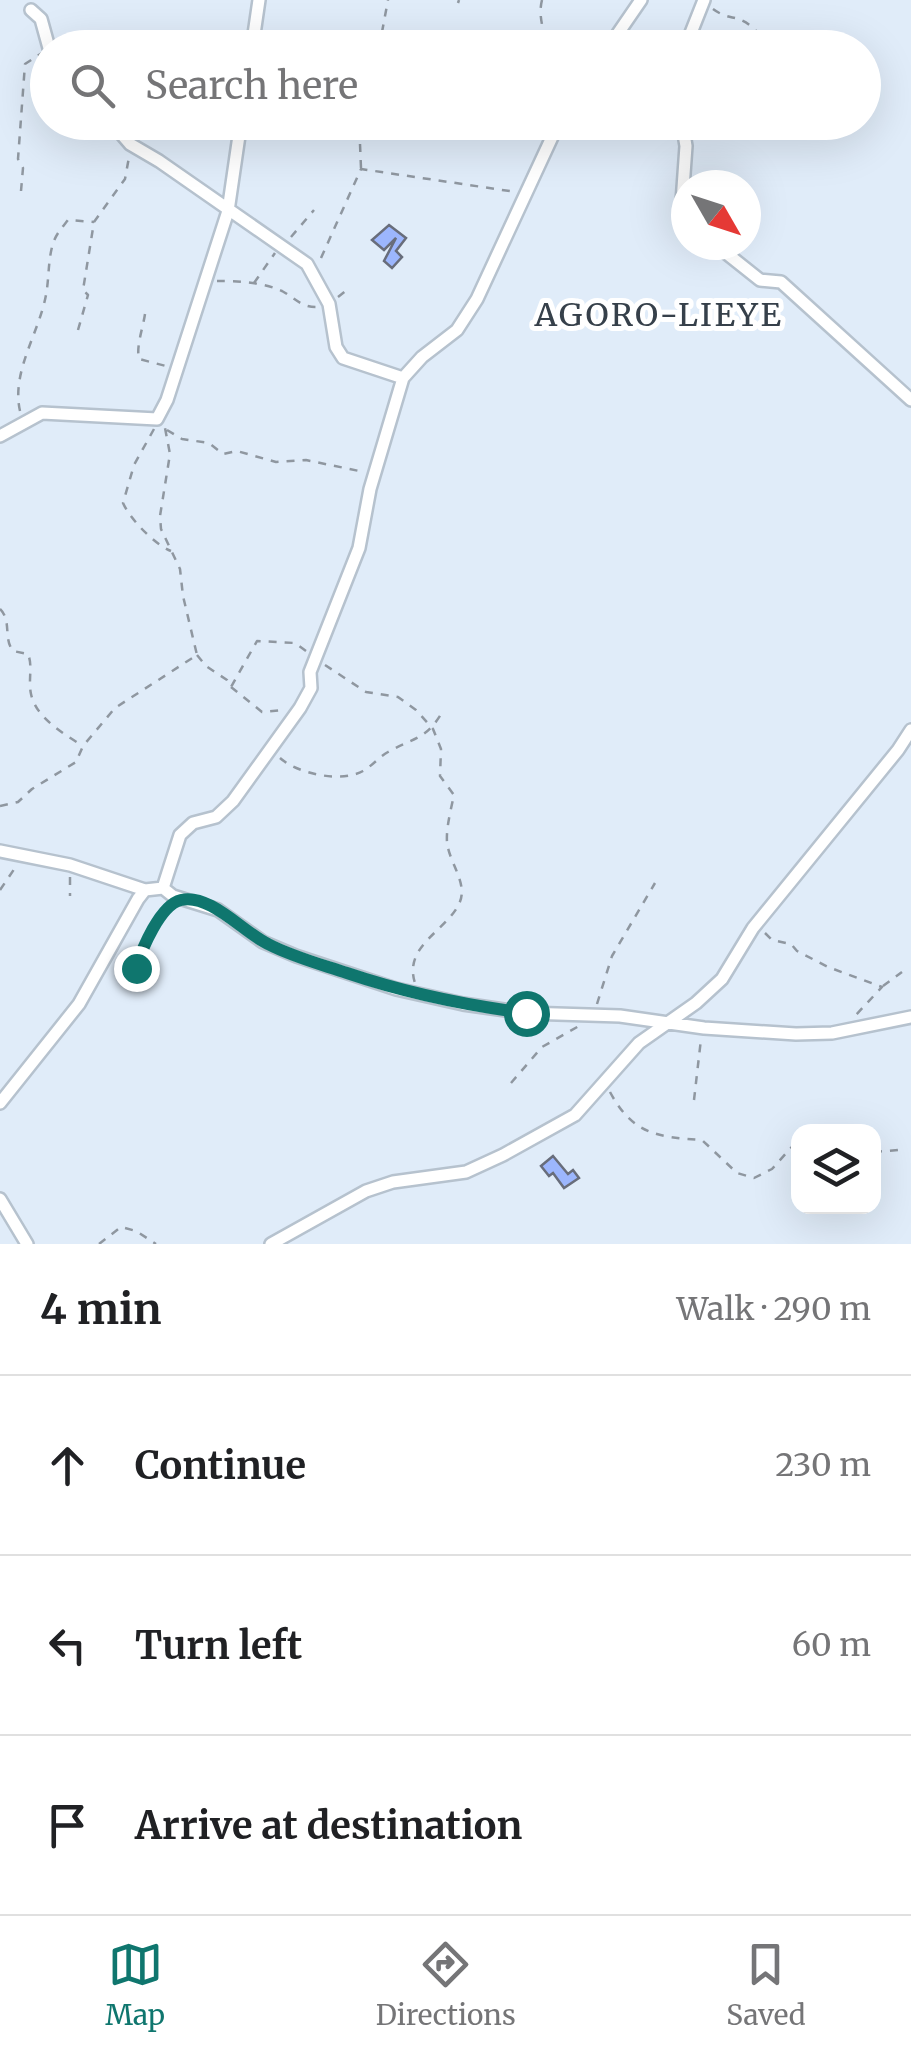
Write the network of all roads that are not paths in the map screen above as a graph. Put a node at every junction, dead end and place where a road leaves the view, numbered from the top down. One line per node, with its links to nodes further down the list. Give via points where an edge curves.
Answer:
1 (260, 0): 6 (street)
2 (641, 0): 7 (street)
3 (705, 0): 8 (street)
4 (31, 10): 5 (street)
5 (46, 30)
6 (255, 30)
7 (620, 30)
8 (692, 30)
9 (127, 140): 14 (street)
10 (238, 140): 14 (street)
11 (551, 140): 16 (street, via 478,299)
12 (685, 140): 13 (street)
13 (684, 170)
14 (228, 211): 16 (street, via 308,264 329,304 339,354); 18 (street, via 157,419 42,413)
15 (735, 260): 17 (street, via 760,280 782,282)
16 (403, 378): 21 (street, via 358,548 310,672 312,688 221,813 180,834)
17 (911, 400)
18 (0, 436)
19 (911, 730): 24 (street, via 722,979)
20 (0, 851): 22 (street)
21 (163, 888): 22 (street); 24 (street, via 218,910 296,956 430,998)
22 (144, 890): 25 (street, via 79,1004)
23 (911, 1016): 24 (street, via 809,1034)
24 (668, 1023): 28 (street, via 639,1044 575,1115 452,1176 374,1188)
25 (0, 1104)
26 (0, 1200): 27 (street)
27 (27, 1244)
28 (272, 1244)

